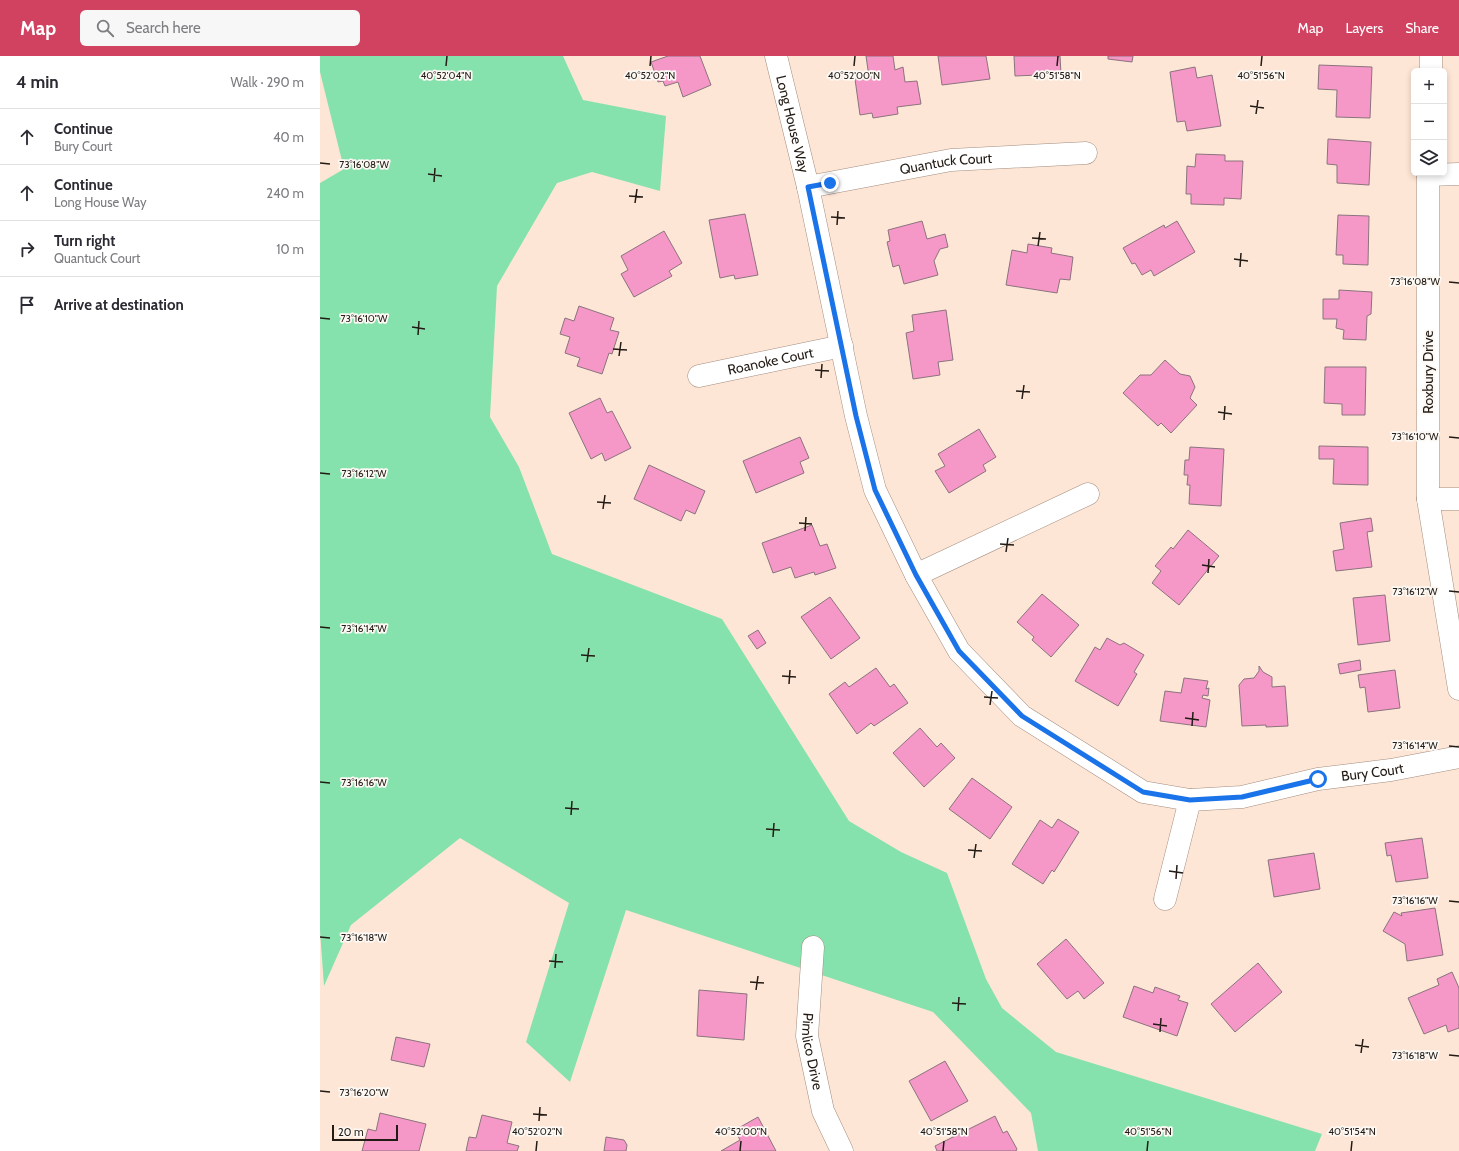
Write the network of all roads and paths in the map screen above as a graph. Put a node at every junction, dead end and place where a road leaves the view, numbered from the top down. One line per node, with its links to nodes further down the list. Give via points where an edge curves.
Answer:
1 (776, 56): 8 (street, Long House Way)
2 (1431, 56): 3 (street)
3 (1431, 68)
4 (1086, 153): 8 (street, Quantuck Court, via 951,160)
5 (1447, 174): 6 (street)
6 (1459, 174)
7 (1428, 176): 13 (street, Roxbury Drive)
8 (808, 187): 9 (street, Long House Way)
9 (842, 346): 10 (street, Roanoke Court); 14 (street, Long House Way, via 875,490)
10 (699, 376)
11 (1088, 494): 14 (street)
12 (1459, 498): 13 (street)
13 (1428, 499): 15 (street, Roxbury Drive)
14 (916, 575): 17 (street, Long House Way, via 959,651 1022,716 1143,792)
15 (1459, 688)
16 (1459, 757): 17 (street, Bury Court, via 1391,770 1318,779 1242,797)
17 (1190, 800): 18 (street)
18 (1165, 898)
19 (813, 947): 20 (street, Pimlico Drive, via 807,1036 823,1111)
20 (842, 1151)

